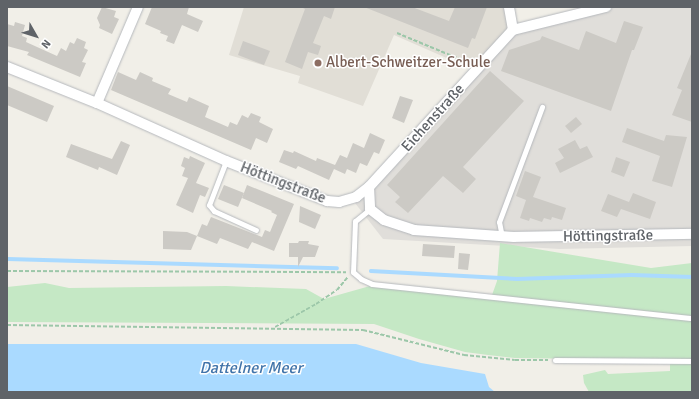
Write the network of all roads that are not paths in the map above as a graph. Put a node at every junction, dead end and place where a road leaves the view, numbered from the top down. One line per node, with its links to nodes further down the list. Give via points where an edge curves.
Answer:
1 (138, 7): 6 (street)
2 (509, 7): 4 (street)
3 (606, 7): 4 (street)
4 (512, 30): 9 (street, Eichenstraße)
5 (7, 67): 6 (street, Höttingstraße)
6 (97, 103): 8 (street, Höttingstraße)
7 (542, 107): 13 (lane, via 499,222)
8 (226, 161): 9 (street, Höttingstraße, via 327,201 339,202 356,197); 11 (lane, via 209,205 214,211)
9 (369, 187): 10 (street)
10 (370, 209): 13 (street, Höttingstraße, via 384,220 414,230); 14 (lane, via 355,221 353,272 372,284)
11 (256, 230)
12 (692, 234): 13 (street, Höttingstraße)
13 (502, 237)
14 (692, 318)
15 (555, 360): 16 (lane)
16 (692, 361)

